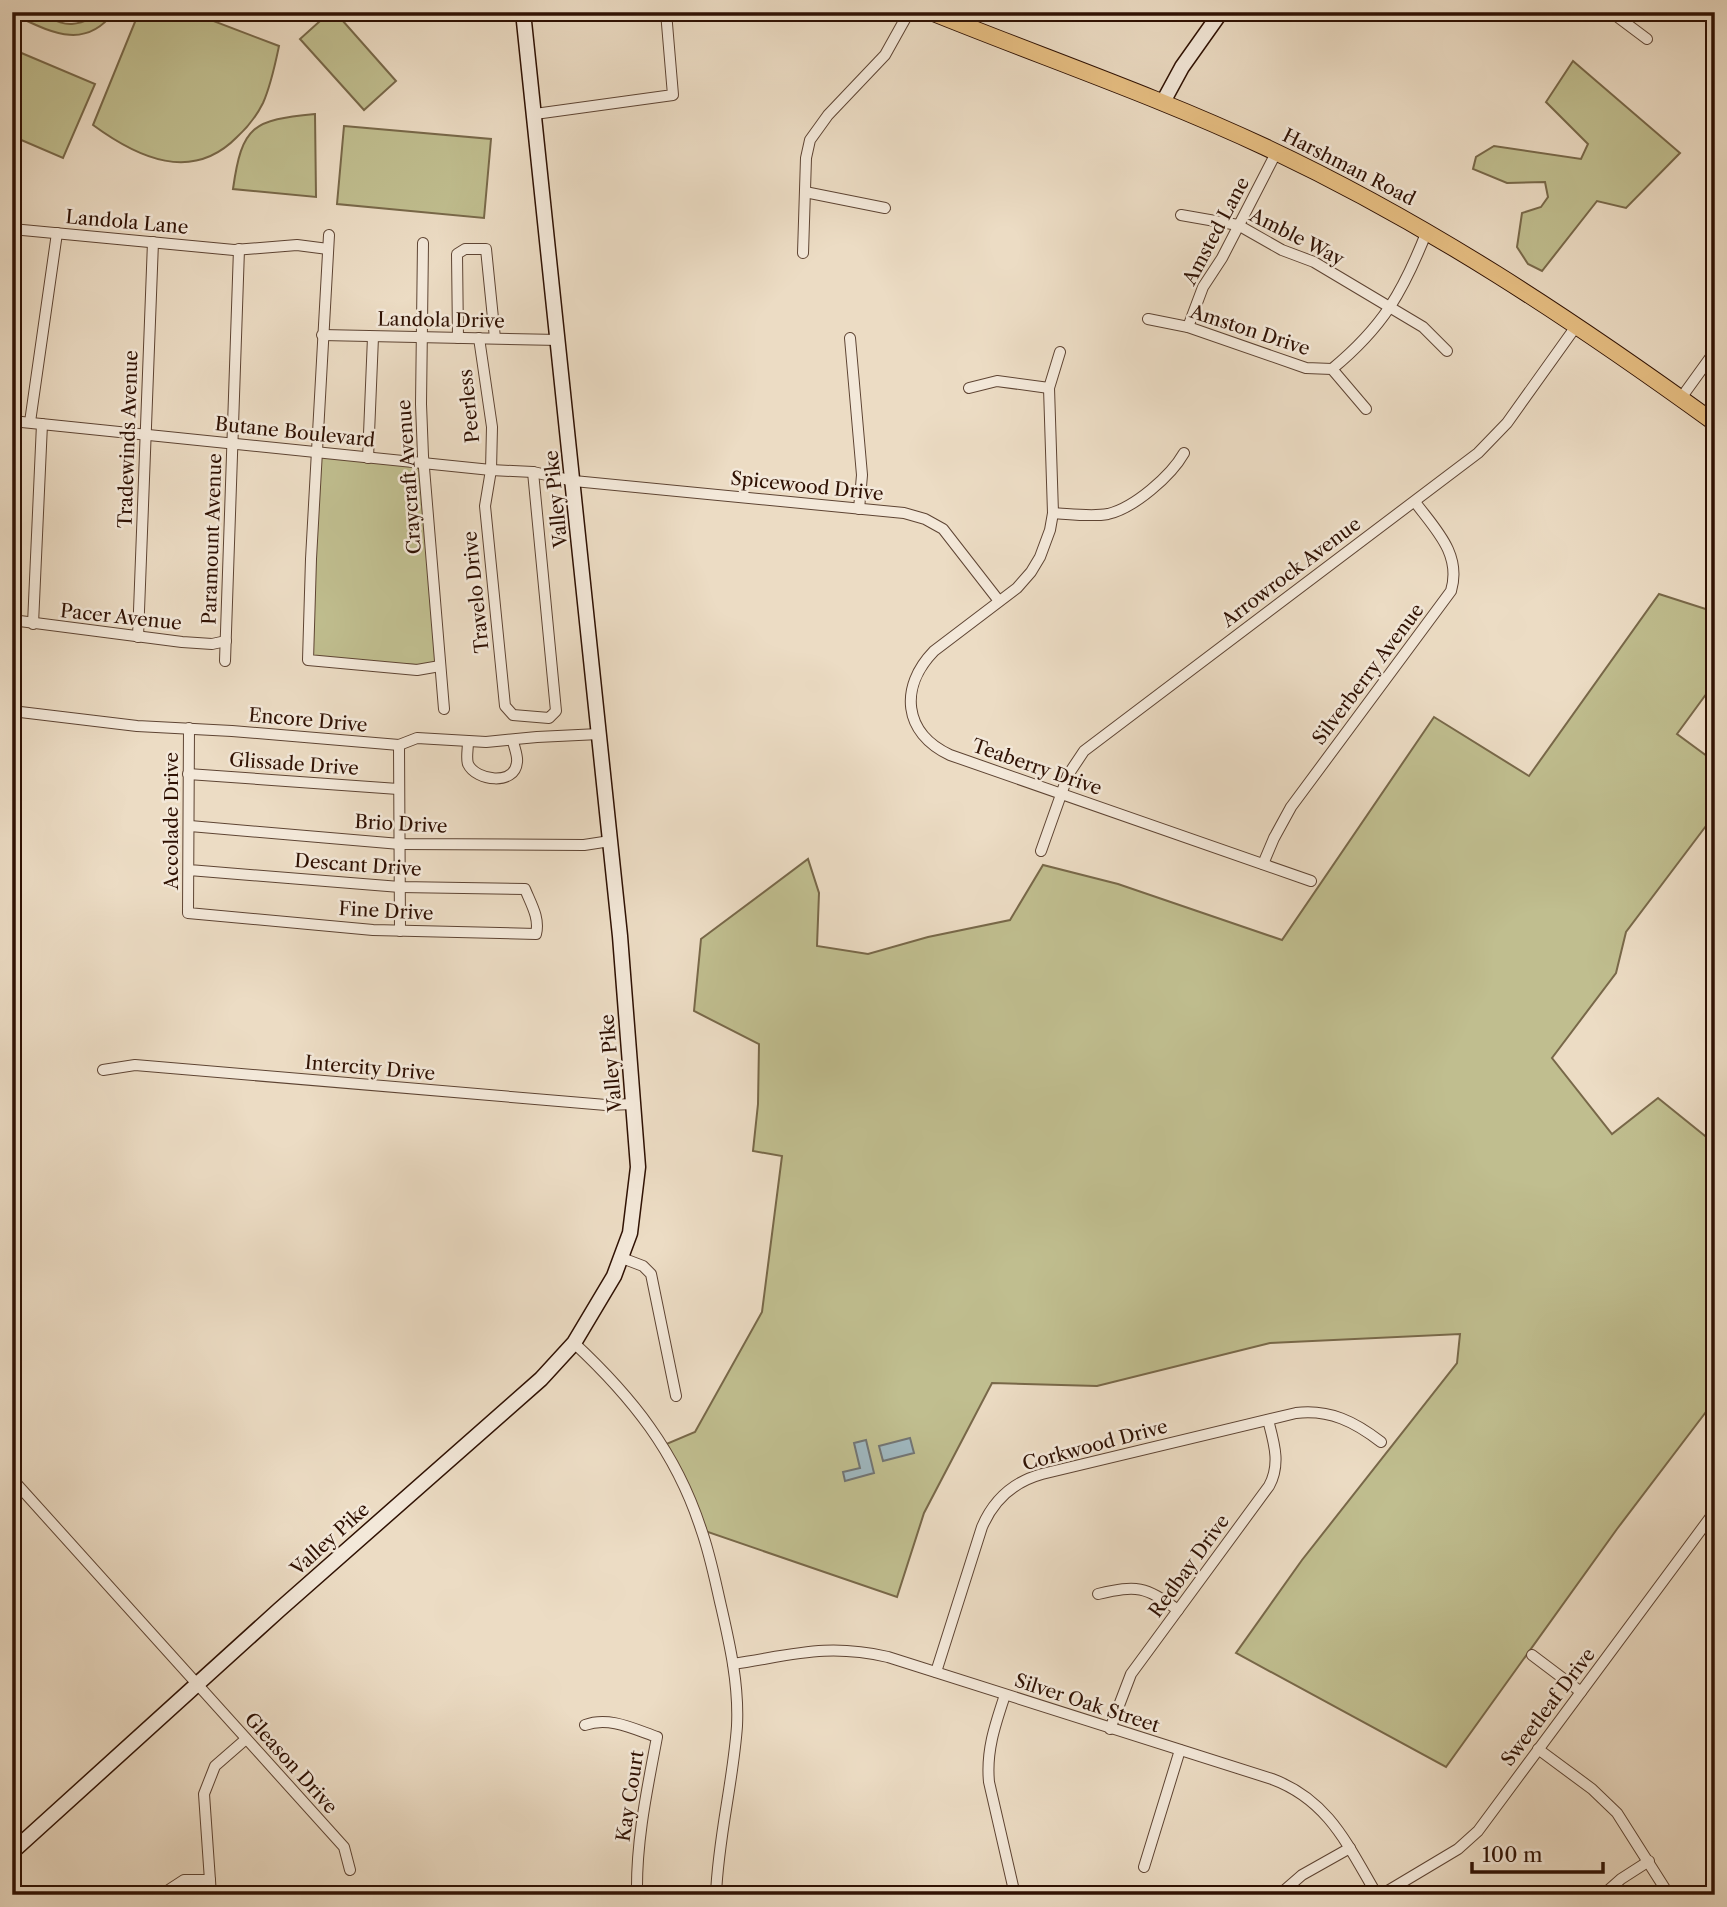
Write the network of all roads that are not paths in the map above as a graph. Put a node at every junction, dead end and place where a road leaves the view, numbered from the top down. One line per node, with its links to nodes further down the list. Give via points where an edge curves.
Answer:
1 (523, 12): 9 (street, Valley Pike)
2 (666, 12): 9 (street, via 673,95)
3 (909, 12): 11 (street, via 885,55 810,140)
4 (931, 12): 8 (main road, Harshman Road)
5 (1221, 12): 8 (street)
6 (1611, 12): 7 (street)
7 (1647, 39)
8 (1163, 102): 10 (main road, Harshman Road)
9 (535, 114): 35 (street, Valley Pike)
10 (1276, 153): 14 (street, Amsted Lane); 16 (main road, Harshman Road)
11 (805, 192): 12 (street); 23 (street)
12 (885, 208)
13 (1181, 215): 14 (street, Amble Way)
14 (1238, 225): 24 (street, Amble Way, via 1314,262); 27 (street, Amsted Lane, via 1203,287)
15 (12, 229): 17 (street, Landola Lane)
16 (1427, 231): 24 (street); 26 (main road, Harshman Road)
17 (57, 233): 19 (street, Landola Lane); 45 (street)
18 (329, 235): 22 (street)
19 (153, 242): 21 (street, Landola Lane); 48 (street, Tradewinds Avenue)
20 (423, 243): 30 (street, Craycraft Avenue)
21 (239, 249): 22 (street, via 297,245); 49 (street, Paramount Avenue)
22 (328, 249): 28 (street)
23 (803, 253)
24 (1391, 308): 36 (street, Amble Way, via 1423,327); 39 (street, via 1359,347)
25 (1148, 319): 27 (street, Amston Drive)
26 (1577, 325): 42 (main road, Harshman Road); 57 (street, Arrowrock Avenue, via 1493,439)
27 (1188, 327): 39 (street, Amston Drive, via 1278,360)
28 (322, 335): 29 (street, Landola Drive); 50 (street)
29 (373, 337): 30 (street, Landola Drive); 52 (street)
30 (422, 338): 31 (street, Landola Drive); 53 (street, Craycraft Avenue)
31 (458, 338): 32 (street, Landola Drive); 33 (street, via 457,254 465,249 486,249)
32 (479, 338): 33 (street, Landola Drive); 54 (street, Peerless, via 492,427)
33 (495, 338): 35 (street, Landola Drive)
34 (850, 338): 58 (street, via 862,475)
35 (558, 340): 56 (street, Valley Pike)
36 (1447, 351)
37 (1715, 351): 42 (street)
38 (1060, 352): 41 (street, Teaberry Drive)
39 (1332, 369): 43 (street, Amston Drive)
40 (969, 388): 41 (street, via 998,381)
41 (1049, 388): 59 (street, Teaberry Drive)
42 (1681, 398): 46 (main road, Harshman Road)
43 (1366, 409)
44 (12, 421): 45 (street, Butane Boulevard)
45 (30, 422): 47 (street, Butane Boulevard)
46 (1715, 423)
47 (42, 424): 48 (street, Butane Boulevard); 62 (street)
48 (146, 434): 49 (street, Butane Boulevard); 63 (street, Tradewinds Avenue)
49 (232, 443): 50 (street, Butane Boulevard); 64 (street, Paramount Avenue)
50 (318, 453): 52 (street, Butane Boulevard); 66 (street, via 309,660 417,670)
51 (1184, 453): 59 (street, via 1172,472 1118,511)
52 (368, 458): 53 (street, Butane Boulevard)
53 (425, 463): 54 (street, Butane Boulevard); 66 (street, Craycraft Avenue)
54 (491, 470): 55 (street, Butane Boulevard); 55 (street, Travelo Drive, via 485,506 505,706 513,715 549,718 556,711)
55 (534, 472): 56 (street, Butane Boulevard)
56 (574, 481): 58 (street, Spicewood Drive); 70 (street, Valley Pike)
57 (1415, 502): 76 (street, Arrowrock Avenue, via 1093,743 1074,764); 81 (street, Silverberry Avenue, via 1451,554 1451,591 1291,807)
58 (859, 509): 60 (street, Spicewood Drive, via 904,513 934,523 951,537)
59 (1053, 513): 60 (street, Teaberry Drive, via 1046,544 1031,572)
60 (999, 601): 76 (street, Teaberry Drive, via 924,662 911,691 913,718 940,751)
61 (12, 620): 62 (street, Pacer Avenue)
62 (33, 624): 63 (street, Pacer Avenue)
63 (138, 637): 64 (street, Pacer Avenue)
64 (226, 640): 65 (street, Paramount Avenue)
65 (225, 661)
66 (440, 666): 67 (street, Craycraft Avenue)
67 (444, 709)
68 (12, 711): 69 (street, Encore Drive)
69 (189, 728): 73 (street, Encore Drive); 74 (street, Accolade Drive)
70 (599, 734): 71 (street, Encore Drive); 78 (street, Valley Pike)
71 (513, 741): 72 (street, Encore Drive); 72 (street, via 518,761 515,769 509,776 494,779 471,768)
72 (468, 742): 73 (street, Encore Drive, via 417,738)
73 (400, 745): 75 (street)
74 (188, 774): 75 (street, Glissade Drive); 77 (street, Accolade Drive)
75 (398, 789): 79 (street)
76 (1061, 794): 80 (street, Arrowrock Avenue); 81 (street, Teaberry Drive)
77 (190, 826): 79 (street, Brio Drive); 82 (street, Accolade Drive)
78 (610, 841): 79 (street, Brio Drive, via 584,845); 89 (street, Valley Pike)
79 (400, 844): 84 (street)
80 (1041, 851)
81 (1263, 864): 83 (street, Teaberry Drive)
82 (188, 870): 84 (street, Descant Drive); 86 (street, Accolade Drive)
83 (1311, 881)
84 (400, 887): 85 (street, Descant Drive); 87 (street)
85 (525, 889): 87 (street, Fine Drive, via 537,918 536,934)
86 (188, 913): 87 (street, Fine Drive)
87 (400, 932)
88 (103, 1070): 89 (street, Intercity Drive, via 135,1065)
89 (634, 1104): 90 (street, Valley Pike, via 638,1187)
90 (622, 1258): 91 (street, Valley Pike); 92 (street, via 651,1274)
91 (574, 1343): 100 (street, via 639,1411 664,1445 686,1489 709,1556); 102 (street, Valley Pike, via 541,1379)
92 (676, 1396)
93 (1268, 1420): 94 (street, Corkwood Drive, via 1308,1412 1331,1414); 98 (street, Redbay Drive, via 1276,1460 1273,1478); 101 (street, Corkwood Drive, via 1042,1474 1010,1488 993,1505 982,1527)
94 (1381, 1442)
95 (15, 1482): 102 (street, Gleason Drive)
96 (1715, 1511): 103 (street, Sweetleaf Drive)
97 (1098, 1594): 98 (street, via 1125,1588 1147,1590)
98 (1178, 1610): 106 (street, Redbay Drive, via 1131,1674)
99 (1532, 1655): 103 (street)
100 (733, 1664): 101 (street, Silver Oak Street, via 788,1653 844,1650); 119 (street, via 737,1727)
101 (936, 1672): 104 (street, Silver Oak Street)
102 (197, 1685): 107 (street, Gleason Drive); 111 (street, Valley Pike)
103 (1581, 1692): 108 (street, Sweetleaf Drive)
104 (1005, 1695): 106 (street, Silver Oak Street); 120 (street, via 988,1765)
105 (585, 1725): 118 (street, Kay Court, via 598,1720 657,1737 642,1815)
106 (1110, 1729): 109 (street, Silver Oak Street)
107 (246, 1739): 114 (street, Gleason Drive, via 344,1847); 115 (street, via 215,1766 204,1794)
108 (1538, 1749): 112 (street, via 1605,1800); 122 (street, Sweetleaf Drive, via 1468,1840)
109 (1180, 1751): 110 (street, Silver Oak Street, via 1296,1789 1322,1809); 113 (street)
110 (1350, 1848): 121 (street, via 1302,1875); 122 (street, Silver Oak Street)
111 (12, 1852)
112 (1649, 1861): 123 (street); 124 (street)
113 (1144, 1867)
114 (350, 1870)
115 (210, 1880): 116 (street, via 184,1880); 117 (street)
116 (160, 1895)
117 (211, 1895)
118 (637, 1895)
119 (716, 1895)
120 (1015, 1895)
121 (1279, 1895)
122 (1379, 1895)
123 (1603, 1895)
124 (1669, 1895)

